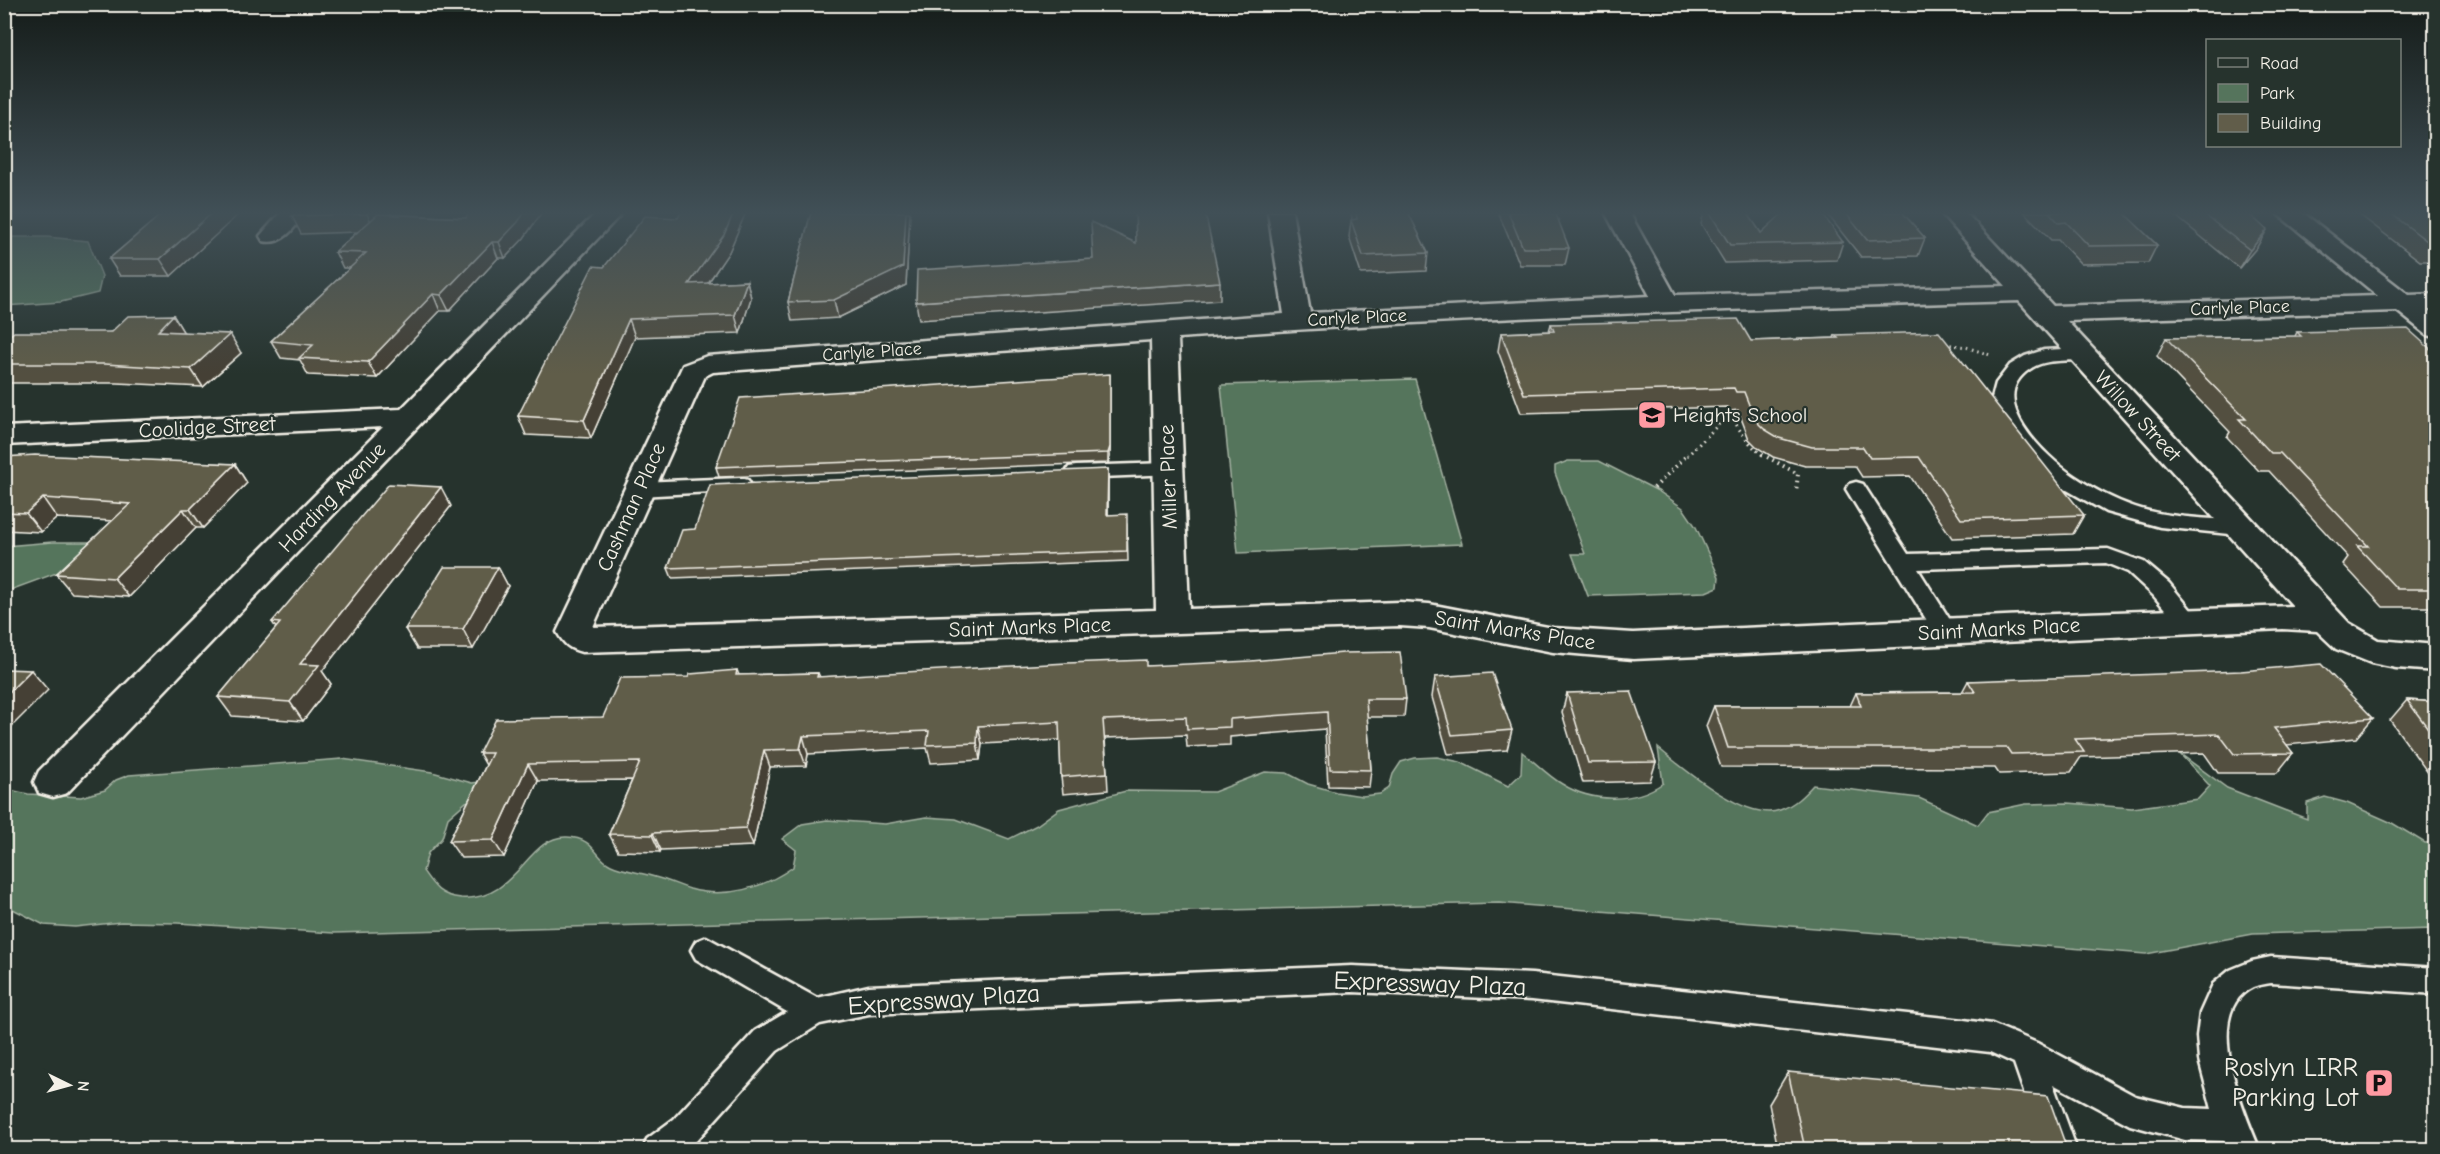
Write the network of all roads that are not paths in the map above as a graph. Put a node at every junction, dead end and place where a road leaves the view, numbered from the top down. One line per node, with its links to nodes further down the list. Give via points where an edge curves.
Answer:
1 (558, 266): 16 (street, Harding Avenue)
2 (1289, 266): 11 (street)
3 (1647, 266): 8 (street)
4 (2001, 266): 6 (street, Willow Street)
5 (2356, 266): 9 (street)
6 (2025, 292): 8 (street, Carlyle Place); 10 (street, Willow Street)
7 (2436, 302): 9 (street, Carlyle Place)
8 (1667, 303): 11 (street, Carlyle Place)
9 (2403, 303): 10 (street, Carlyle Place); 12 (street)
10 (2044, 314): 14 (street, Willow Street)
11 (1298, 321): 13 (street, Carlyle Place)
12 (2436, 329)
13 (1164, 332): 15 (street, Carlyle Place, via 707,363); 18 (street, Miller Place)
14 (2080, 354): 23 (street, Willow Street); 23 (lane, via 2040,357 2016,368 2003,388 2003,407 2051,469 2083,492 2117,508 2168,521)
15 (693, 371): 21 (street, Cashman Place)
16 (410, 417): 17 (street, Coolidge Street); 31 (street, Harding Avenue)
17 (4, 436)
18 (1168, 469): 19 (lane); 27 (street, Miller Place)
19 (1060, 473)
20 (763, 484): 21 (lane)
21 (639, 489): 29 (street, Cashman Place, via 574,632)
22 (1856, 489): 24 (lane)
23 (2240, 528): 25 (street, Willow Street)
24 (1902, 562): 26 (lane, via 2108,556 2136,567); 28 (lane)
25 (2325, 620): 26 (street, Saint Marks Place, via 2283,617); 30 (street, via 2357,647 2380,654)
26 (2188, 621): 28 (street, Saint Marks Place)
27 (1173, 622): 28 (street, Saint Marks Place, via 1400,614 1553,640 1633,646); 29 (street, Saint Marks Place)
28 (1945, 631)
29 (582, 640)
30 (2436, 658)
31 (53, 782)
32 (706, 950): 34 (lane)
33 (2436, 981): 36 (lane, via 2271,970 2239,979 2219,1003 2211,1042)
34 (814, 1012): 35 (lane, Expressway Plaza, via 869,1000 1352,979 1532,987 1868,1023 1992,1038); 37 (lane, Expressway Plaza, via 766,1041 685,1130)
35 (2026, 1053): 36 (lane, Expressway Plaza, via 2130,1110); 38 (lane)
36 (2239, 1138)
37 (659, 1149)
38 (2061, 1149)

